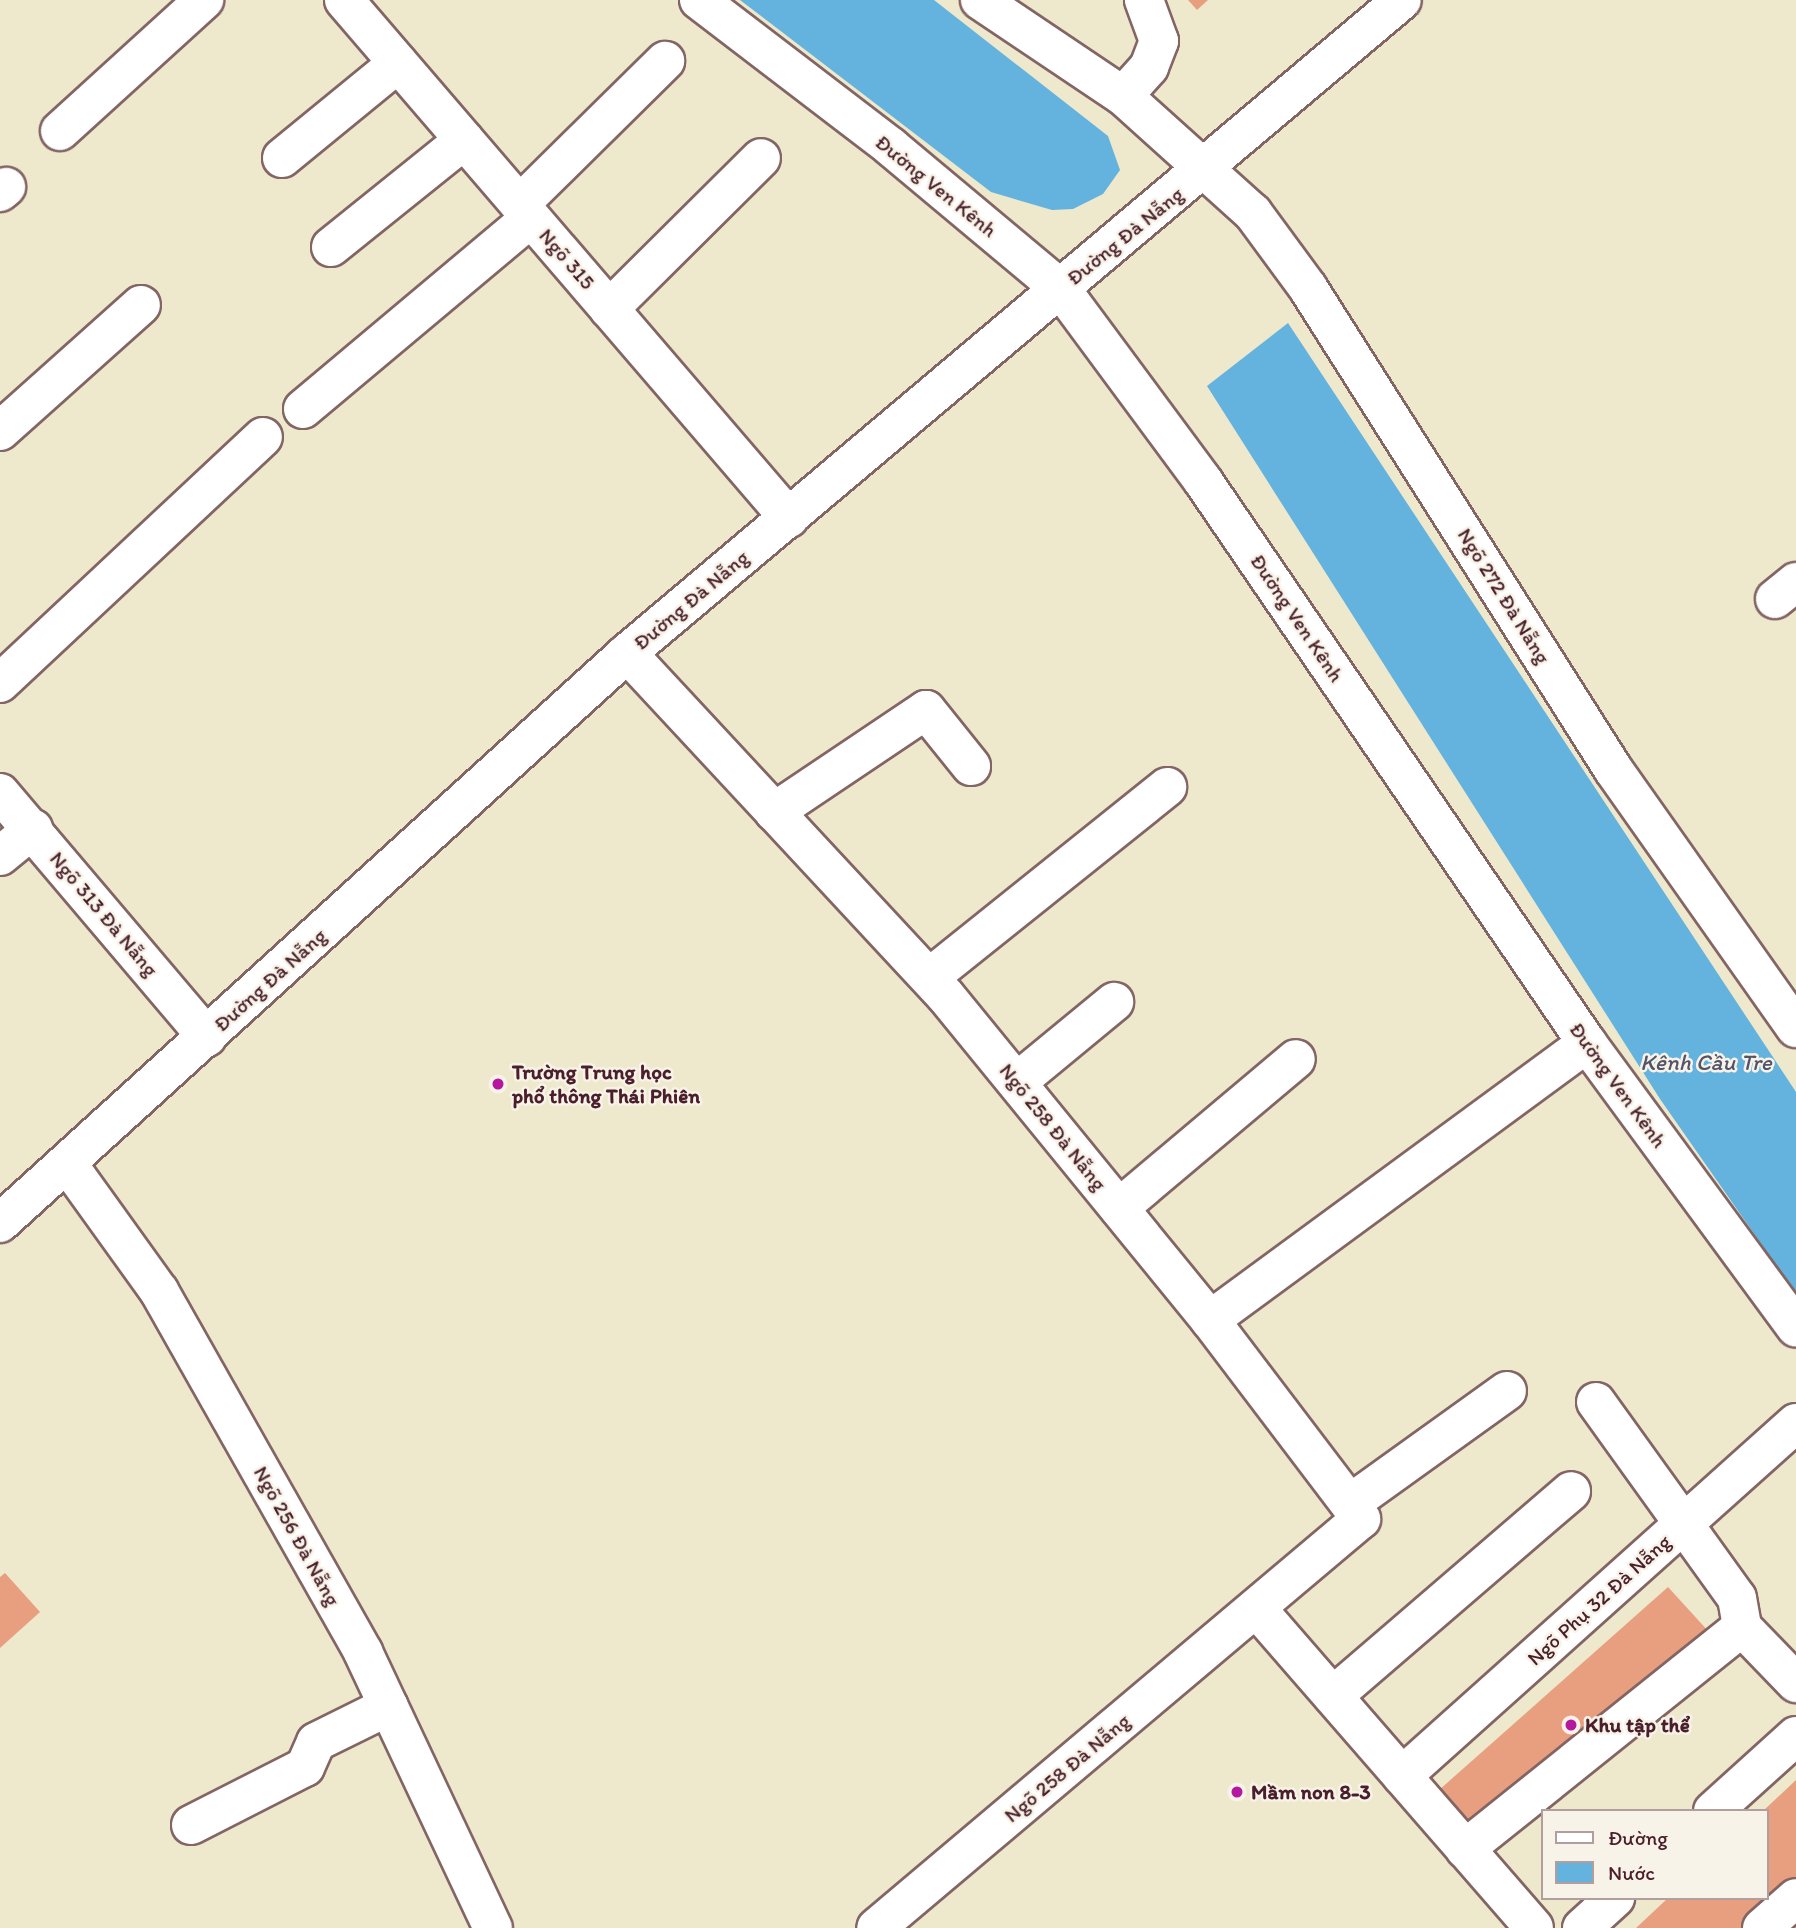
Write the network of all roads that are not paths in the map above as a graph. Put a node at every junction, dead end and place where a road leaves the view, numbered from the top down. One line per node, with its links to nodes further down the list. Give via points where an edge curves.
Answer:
1 (204, 0): 10 (main road)
2 (344, 0): 8 (main road, Ngõ 315)
3 (699, 0): 17 (main road, Đường Ven Kênh)
4 (980, 0): 9 (main road, Ngõ 272 Đà Nẵng)
5 (1144, 0): 9 (main road, via 1159,41 1149,66)
6 (1402, 0): 14 (main road, Đường Đà Nẵng)
7 (665, 61): 15 (main road)
8 (398, 63): 11 (main road, Ngõ 315); 12 (main road)
9 (1123, 96): 14 (main road, Ngõ 272 Đà Nẵng)
10 (60, 131)
11 (464, 139): 15 (main road, Ngõ 315); 16 (main road)
12 (282, 158)
13 (761, 158): 19 (main road)
14 (1204, 171): 17 (main road, Đường Đà Nẵng); 34 (main road, Ngõ 272 Đà Nẵng, via 1253,213 1308,288 1613,769)
15 (525, 211): 19 (main road, Ngõ 315); 20 (main road)
16 (331, 247)
17 (1064, 286): 23 (main road, Đường Đà Nẵng); 36 (main road, Đường Ven Kênh, via 1203,481)
18 (141, 306): 21 (main road)
19 (609, 309): 23 (main road, Ngõ 315)
20 (303, 409)
21 (0, 431)
22 (263, 437): 25 (main road)
23 (789, 518): 24 (main road, Đường Đà Nẵng)
24 (627, 653): 29 (main road, Ngõ 258 Đà Nẵng); 35 (main road, Đường Đà Nẵng)
25 (0, 683)
26 (971, 766): 29 (main road, via 926,710)
27 (1167, 787): 32 (main road)
28 (0, 793): 30 (main road, Ngõ 313 Đà Nẵng)
29 (774, 811): 32 (main road, Ngõ 258 Đà Nẵng)
30 (33, 829): 31 (main road); 35 (main road, Ngõ 313 Đà Nẵng)
31 (0, 856)
32 (930, 977): 38 (main road, Ngõ 258 Đà Nẵng)
33 (1114, 1002): 38 (main road)
34 (1796, 1028)
35 (207, 1037): 39 (main road, Đường Đà Nẵng)
36 (1587, 1043): 42 (main road); 43 (main road, Đường Ven Kênh)
37 (1296, 1059): 40 (main road)
38 (1017, 1082): 40 (main road, Ngõ 258 Đà Nẵng)
39 (67, 1163): 41 (main road, Đường Đà Nẵng); 54 (main road, Ngõ 256 Đà Nẵng, via 159,1291 357,1640)
40 (1119, 1208): 42 (main road, Ngõ 258 Đà Nẵng)
41 (0, 1223)
42 (1210, 1320): 48 (main road, Ngõ 258 Đà Nẵng)
43 (1796, 1328)
44 (1507, 1391): 48 (main road)
45 (1596, 1402): 49 (main road)
46 (1796, 1423): 49 (main road, Ngõ Phụ 32 Đà Nẵng)
47 (1571, 1491): 53 (main road)
48 (1351, 1503): 50 (main road, Ngõ 258 Đà Nẵng, via 1361,1519)
49 (1682, 1525): 51 (main road, via 1737,1598); 56 (main road, Ngõ Phụ 32 Đà Nẵng)
50 (1257, 1609): 53 (main road); 63 (main road, Ngõ 258 Đà Nẵng)
51 (1742, 1627): 52 (main road); 59 (main road)
52 (1796, 1683)
53 (1333, 1696): 56 (main road)
54 (388, 1706): 58 (main road, via 317,1742 305,1767); 62 (main road, Ngõ 256 Đà Nẵng)
55 (1796, 1736): 57 (main road)
56 (1402, 1776): 59 (main road)
57 (1715, 1809)
58 (191, 1825)
59 (1465, 1849): 64 (main road)
60 (1796, 1898): 66 (main road)
61 (1613, 1900): 65 (main road)
62 (493, 1928)
63 (876, 1928)
64 (1534, 1928)
65 (1582, 1928)
66 (1762, 1928)

